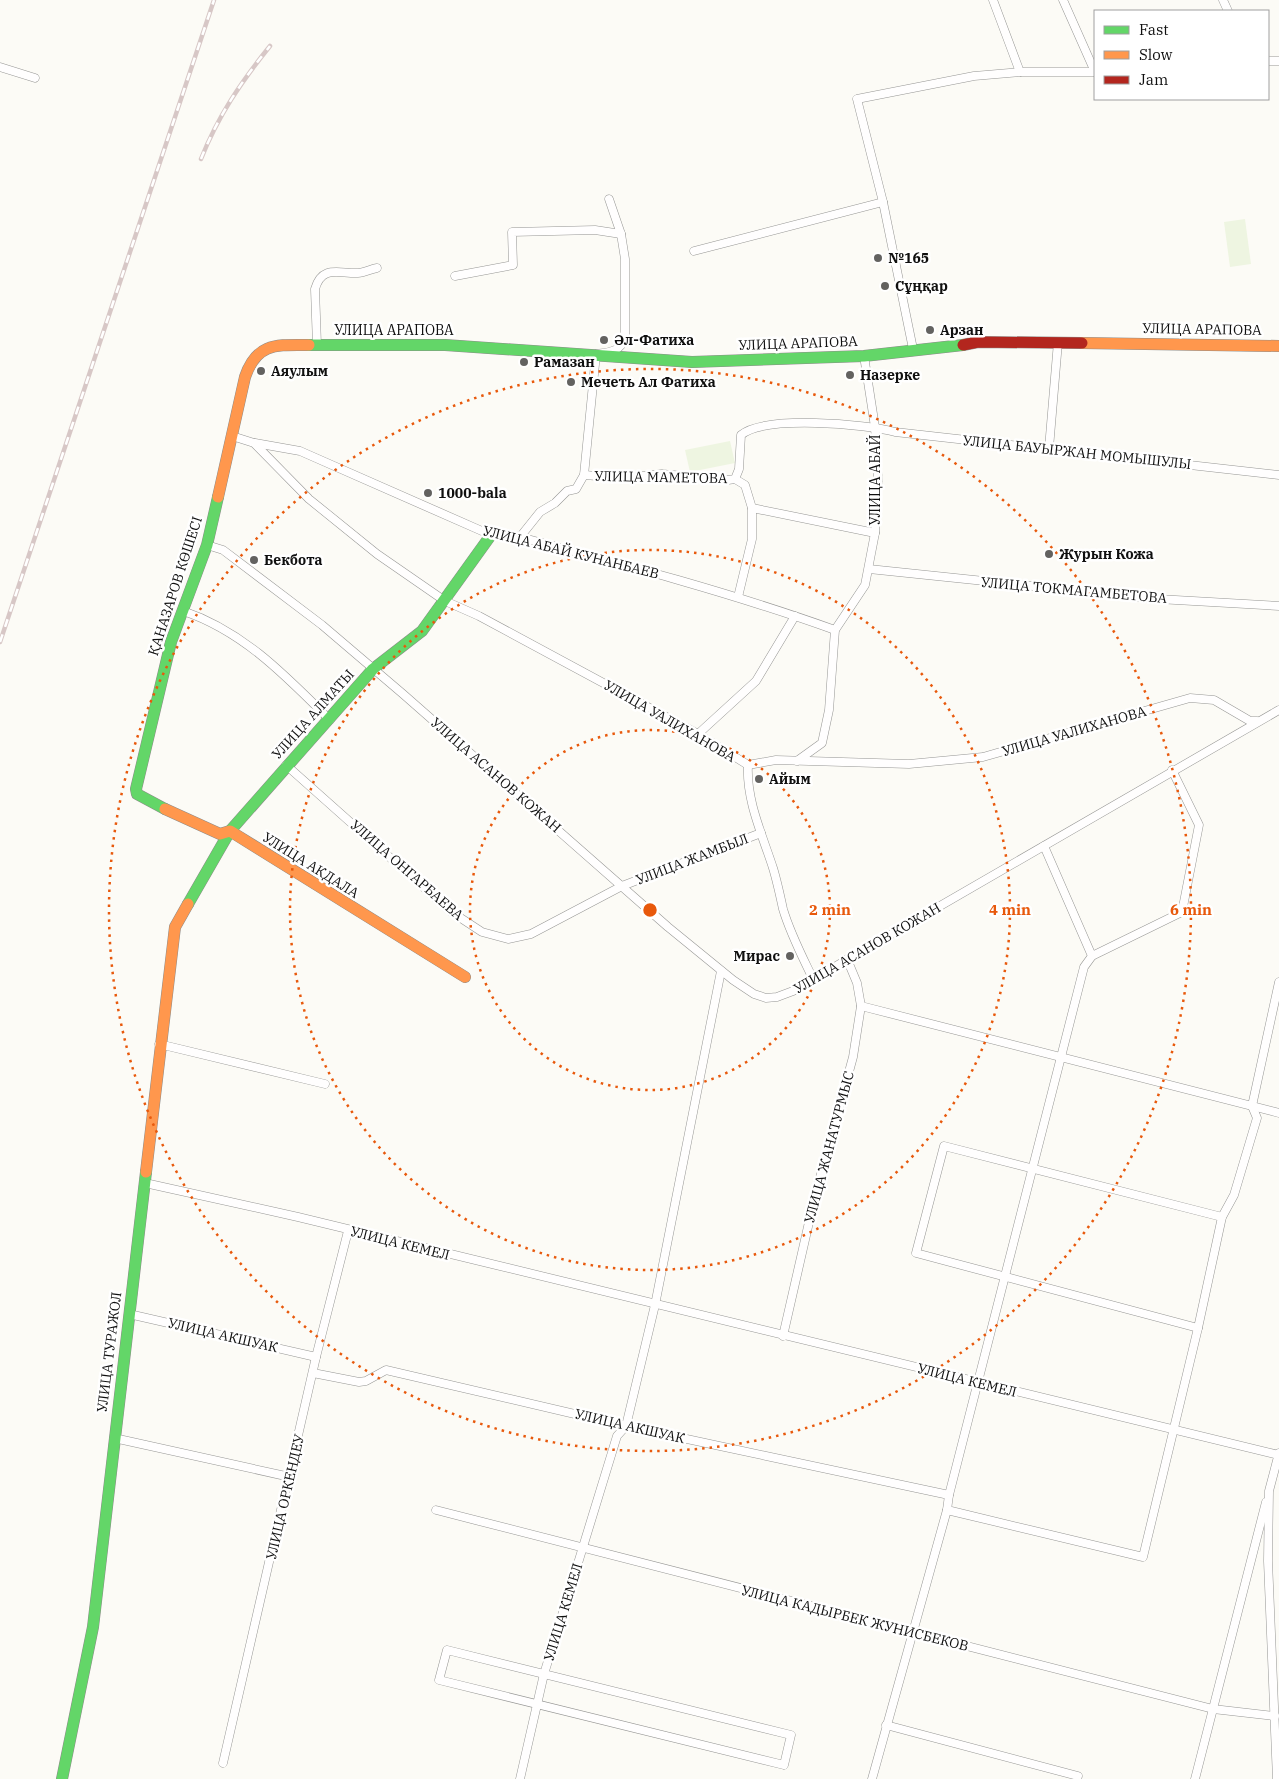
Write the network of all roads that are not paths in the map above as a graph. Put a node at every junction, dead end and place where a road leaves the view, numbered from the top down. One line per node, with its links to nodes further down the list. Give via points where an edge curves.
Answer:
1 (993, 0): 5 (street)
2 (1063, 0): 4 (street)
3 (0, 67): 7 (street)
4 (1094, 70)
5 (1020, 72): 6 (street); 9 (street, via 974,76 857,99)
6 (1094, 72)
7 (35, 78)
8 (609, 199): 10 (street)
9 (883, 202): 11 (street); 17 (street)
10 (622, 234): 13 (street, via 595,230 512,232 513,265); 18 (street, via 626,277 625,338 615,351)
11 (694, 251)
12 (377, 268): 15 (street, УЛИЦА АРАПОВА, via 359,273 340,270 318,280 315,289)
13 (455, 276)
14 (1058, 342): 16 (street, УЛИЦА АРАПОВА); 17 (street, УЛИЦА АРАПОВА, via 978,342); 24 (street)
15 (317, 345): 18 (street, УЛИЦА АРАПОВА, via 445,345); 20 (street, УЛИЦА АРАПОВА, via 276,345 260,350)
16 (1279, 346)
17 (913, 349): 19 (street, УЛИЦА АРАПОВА)
18 (596, 354): 19 (street, УЛИЦА АРАПОВА, via 692,362); 25 (street)
19 (864, 356): 21 (street, УЛИЦА АБАЙ)
20 (251, 359): 22 (street, ҚАНАЗАРОВ КӨШЕСІ)
21 (875, 427): 24 (street, УЛИЦА БАУЫРЖАН МОМЫШУЛЫ, via 895,432); 27 (street, УЛИЦА МАМЕТОВА, via 786,423 746,430 740,435 739,469); 29 (street, УЛИЦА АБАЙ, via 878,480)
22 (232, 436): 23 (street, УЛИЦА УАЛИХАНОВА); 32 (street, ҚАНАЗАРОВ КӨШЕСІ)
23 (254, 443): 30 (street, УЛИЦА АБАЙ КУНАНБАЕВ, via 300,451); 35 (street, УЛИЦА УАЛИХАНОВА, via 342,528)
24 (1049, 448): 26 (street, УЛИЦА БАУЫРЖАН МОМЫШУЛЫ)
25 (584, 475): 27 (street, УЛИЦА МАМЕТОВА, via 624,478 662,474); 31 (street, via 576,489 567,491 540,512)
26 (1279, 475)
27 (735, 478): 28 (street, via 745,485)
28 (752, 508): 29 (street); 34 (street, via 752,539)
29 (875, 533): 33 (street, УЛИЦА АБАЙ)
30 (491, 535): 31 (street, УЛИЦА АБАЙ КУНАНБАЕВ); 35 (street, УЛИЦА АЛМАТЫ)
31 (520, 536): 34 (street, УЛИЦА АБАЙ КУНАНБАЕВ)
32 (207, 545): 37 (street, ҚАНАЗАРОВ КӨШЕСІ); 40 (street, УЛИЦА АСАНОВ КОЖАН, via 223,550)
33 (869, 569): 36 (street, УЛИЦА ТОКМАГАМБЕТОВА, via 1158,599); 39 (street, УЛИЦА АБАЙ, via 856,602)
34 (738, 597): 38 (street, УЛИЦА АБАЙ КУНАНБАЕВ)
35 (445, 601): 40 (street, УЛИЦА АЛМАТЫ, via 422,631); 44 (street, УЛИЦА УАЛИХАНОВА, via 479,616)
36 (1279, 606)
37 (183, 611): 42 (street, via 208,620 249,646); 49 (street, ҚАНАЗАРОВ КӨШЕСІ, via 171,642)
38 (795, 616): 39 (street, УЛИЦА АБАЙ КУНАНБАЕВ); 44 (street, via 756,681)
39 (835, 630): 45 (street, via 827,726 822,743)
40 (373, 669): 42 (street, УЛИЦА АЛМАТЫ); 53 (street, УЛИЦА АСАНОВ КОЖАН)
41 (1279, 710): 43 (street, УЛИЦА АСАНОВ КОЖАН)
42 (330, 720): 46 (street, УЛИЦА АЛМАТЫ)
43 (1260, 721): 45 (street, УЛИЦА УАЛИХАНОВА, via 1250,721 1214,700 1190,698 983,757 909,764); 48 (street, УЛИЦА АСАНОВ КОЖАН)
44 (698, 734): 47 (street, УЛИЦА УАЛИХАНОВА)
45 (797, 761): 47 (street, УЛИЦА УАЛИХАНОВА, via 776,760)
46 (286, 765): 50 (street, УЛИЦА АЛМАТЫ); 53 (street, УЛИЦА ОНГАРБАЕВА, via 450,911 482,932 508,939 530,934)
47 (748, 765): 51 (street, УЛИЦА ЖАМБЫЛ, via 747,783)
48 (1172, 770): 52 (street, УЛИЦА АСАНОВ КОЖАН); 55 (street, via 1199,825 1182,912)
49 (137, 794): 50 (street, УЛИЦА АКДАЛА, via 220,834)
50 (230, 831): 54 (street, УЛИЦА АЛМАТЫ); 58 (street, УЛИЦА АКДАЛА)
51 (761, 833): 53 (street, УЛИЦА ЖАМБЫЛ); 59 (street, УЛИЦА ЖАМБЫЛ, via 784,910)
52 (1044, 846): 55 (street); 56 (street, УЛИЦА АСАНОВ КОЖАН)
53 (622, 886): 57 (street, УЛИЦА АСАНОВ КОЖАН)
54 (175, 927): 62 (street, УЛИЦА ТУРАЖОЛ)
55 (1092, 956): 63 (street, via 1084,968)
56 (847, 959): 59 (street, УЛИЦА АСАНОВ КОЖАН); 61 (street, УЛИЦА ЖАНАТУРМЫС)
57 (721, 971): 59 (street, УЛИЦА АСАНОВ КОЖАН, via 754,994 766,998 793,991); 72 (street, УЛИЦА КЕМЕЛ)
58 (465, 977)
59 (814, 979)
60 (1279, 982): 65 (street)
61 (862, 1006): 63 (street); 75 (street, УЛИЦА ЖАНАТУРМЫС, via 853,1057)
62 (160, 1044): 64 (street); 68 (street, УЛИЦА ТУРАЖОЛ)
63 (1061, 1058): 65 (street); 67 (street)
64 (326, 1084)
65 (1252, 1106): 66 (street); 69 (street, via 1257,1118 1234,1195)
66 (1279, 1113)
67 (1034, 1167): 69 (street); 71 (street); 71 (street, via 944,1146 918,1244 916,1253)
68 (145, 1183): 70 (street, УЛИЦА КЕМЕЛ); 73 (street, УЛИЦА ТУРАЖОЛ)
69 (1222, 1217): 74 (street)
70 (348, 1231): 72 (street, УЛИЦА КЕМЕЛ); 76 (street, УЛИЦА ОРКЕНДЕУ)
71 (1006, 1277): 74 (street); 78 (street)
72 (654, 1305): 75 (street, УЛИЦА КЕМЕЛ); 79 (street, УЛИЦА КЕМЕЛ)
73 (129, 1314): 76 (street, УЛИЦА АКШУАК); 81 (street, УЛИЦА ТУРАЖОЛ)
74 (1198, 1328): 80 (street)
75 (783, 1336): 78 (street, УЛИЦА КЕМЕЛ)
76 (316, 1357): 77 (street, УЛИЦА ОРКЕНДЕУ)
77 (313, 1373): 79 (street, УЛИЦА АКШУАК, via 366,1382 386,1370); 83 (street, УЛИЦА ОРКЕНДЕУ)
78 (978, 1383): 80 (street, УЛИЦА КЕМЕЛ); 85 (street)
79 (626, 1426): 85 (street, УЛИЦА АКШУАК); 88 (street, УЛИЦА КЕМЕЛ, via 617,1436)
80 (1173, 1429): 82 (street, УЛИЦА КЕМЕЛ); 87 (street, via 1143,1558)
81 (114, 1438): 83 (street); 96 (street, УЛИЦА ТУРАЖОЛ, via 93,1627)
82 (1279, 1454): 84 (street)
83 (290, 1477): 95 (street, УЛИЦА ОРКЕНДЕУ)
84 (1269, 1491): 92 (street); 93 (street, via 1268,1561)
85 (949, 1495): 87 (street)
86 (436, 1510): 88 (street, УЛИЦА КАДЫРБЕК ЖУНИСБЕКОВ)
87 (947, 1510): 89 (street)
88 (582, 1549): 89 (street, УЛИЦА КАДЫРБЕК ЖУНИСБЕКОВ); 90 (street, УЛИЦА КЕМЕЛ)
89 (915, 1632): 92 (street, УЛИЦА КАДЫРБЕК ЖУНИСБЕКОВ); 94 (street)
90 (544, 1674): 91 (street, УЛИЦА КЕМЕЛ); 91 (street, via 447,1650 439,1680); 91 (street, via 792,1735 784,1765)
91 (536, 1704): 97 (street, УЛИЦА КЕМЕЛ)
92 (1213, 1709): 93 (street, УЛИЦА КАДЫРБЕК ЖУНИСБЕКОВ); 100 (street)
93 (1275, 1716): 101 (street)
94 (886, 1725): 98 (street); 99 (street, via 1078,1776)
95 (223, 1763)
96 (62, 1779)
97 (520, 1779)
98 (872, 1779)
99 (1077, 1779)
100 (1195, 1779)
101 (1277, 1779)

